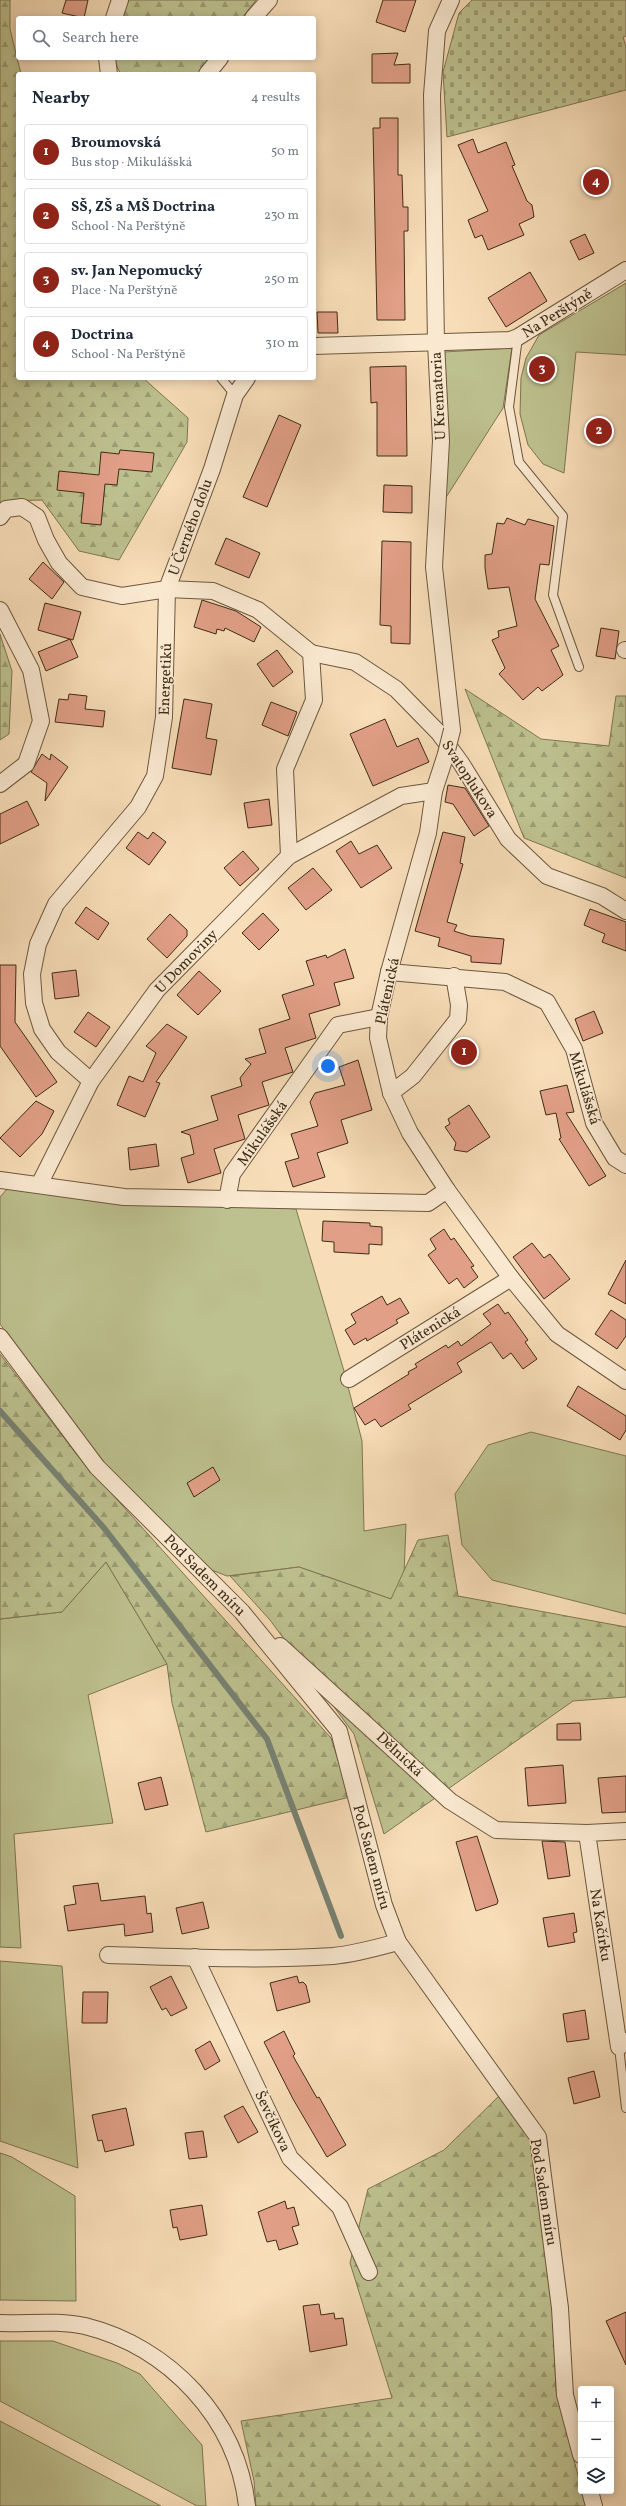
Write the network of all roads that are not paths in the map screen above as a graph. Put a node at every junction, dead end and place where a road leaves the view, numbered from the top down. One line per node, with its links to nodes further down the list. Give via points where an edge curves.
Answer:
1 (120, 0): 4 (street)
2 (269, 0): 5 (street)
3 (451, 0): 12 (street, U Krematoria, via 437,31 433,88)
4 (115, 16)
5 (255, 16)
6 (107, 60): 8 (street)
7 (218, 60): 9 (street)
8 (109, 72)
9 (209, 72)
10 (626, 270): 11 (street, Na Perštýně)
11 (518, 337): 12 (street, Na Perštýně, via 498,341); 21 (lane, via 509,407 517,455 519,462 563,516 553,595)
12 (436, 343): 13 (street); 23 (street, U Krematoria, bridge, via 441,441 434,566 452,730)
13 (316, 346)
14 (223, 380): 16 (lane)
15 (246, 380): 16 (street, U Černého dolu)
16 (235, 395): 18 (street, U Černého dolu, via 212,469)
17 (0, 517): 18 (street, U Černého dolu, via 6,510 22,506 37,517 59,563 82,587 122,596)
18 (167, 589): 20 (street, via 212,591 258,610); 29 (street, Energetiků, via 164,717 155,776 138,807 56,904 38,944 32,974 34,1003 42,1029 58,1052)
19 (0, 610): 22 (street, via 31,670 41,722 26,764)
20 (311, 653): 24 (street, via 314,700 285,769); 25 (street, Svatoplukova, via 355,662 396,689 440,733 508,839 547,876 602,896)
21 (579, 667)
22 (0, 784)
23 (434, 791): 24 (street, U Domoviny, via 401,796); 26 (street, Plátenická, via 428,833)
24 (289, 856): 29 (street, U Domoviny, via 157,990)
25 (626, 911)
26 (389, 972): 27 (street, Mikulášská); 28 (street, Plátenická)
27 (454, 976): 30 (street, via 459,1004 458,1019 414,1076); 31 (street, Mikulášská, via 505,982 547,1002 574,1048 594,1124 615,1158)
28 (379, 1017): 30 (street, Plátenická, via 378,1038); 35 (street, Mikulášská, via 338,1025 232,1174)
29 (91, 1081): 33 (street, U Domoviny)
30 (391, 1093): 34 (street, Plátenická, via 410,1133)
31 (626, 1165)
32 (0, 1180): 33 (street)
33 (38, 1185): 35 (street, via 124,1197)
34 (447, 1190): 35 (street, via 428,1203); 36 (street, Plátenická)
35 (227, 1200)
36 (511, 1278): 38 (street, Plátenická); 39 (street, Plátenická, via 557,1334)
37 (0, 1337): 40 (street, Pod Sadem míru, via 97,1467)
38 (348, 1378)
39 (626, 1381)
40 (242, 1612): 42 (street, Dělnická, via 450,1801 496,1830); 43 (street, Pod Sadem míru, via 339,1731 384,1905)
41 (626, 1831): 42 (street)
42 (586, 1833): 46 (street, Na Kačírku)
43 (398, 1942): 45 (street, via 362,1952 333,1956); 50 (street, Pod Sadem míru, via 538,2137 560,2308 565,2395)
44 (108, 1955): 45 (street)
45 (195, 1957): 48 (street, Ševčíkova, via 290,2158 340,2207)
46 (623, 2044): 47 (lane)
47 (626, 2108)
48 (369, 2272)
49 (0, 2323): 52 (street, via 83,2326 121,2337 156,2357 191,2387 219,2422 237,2463)
50 (578, 2444)
51 (591, 2494): 53 (street)
52 (247, 2506)
53 (594, 2506)

